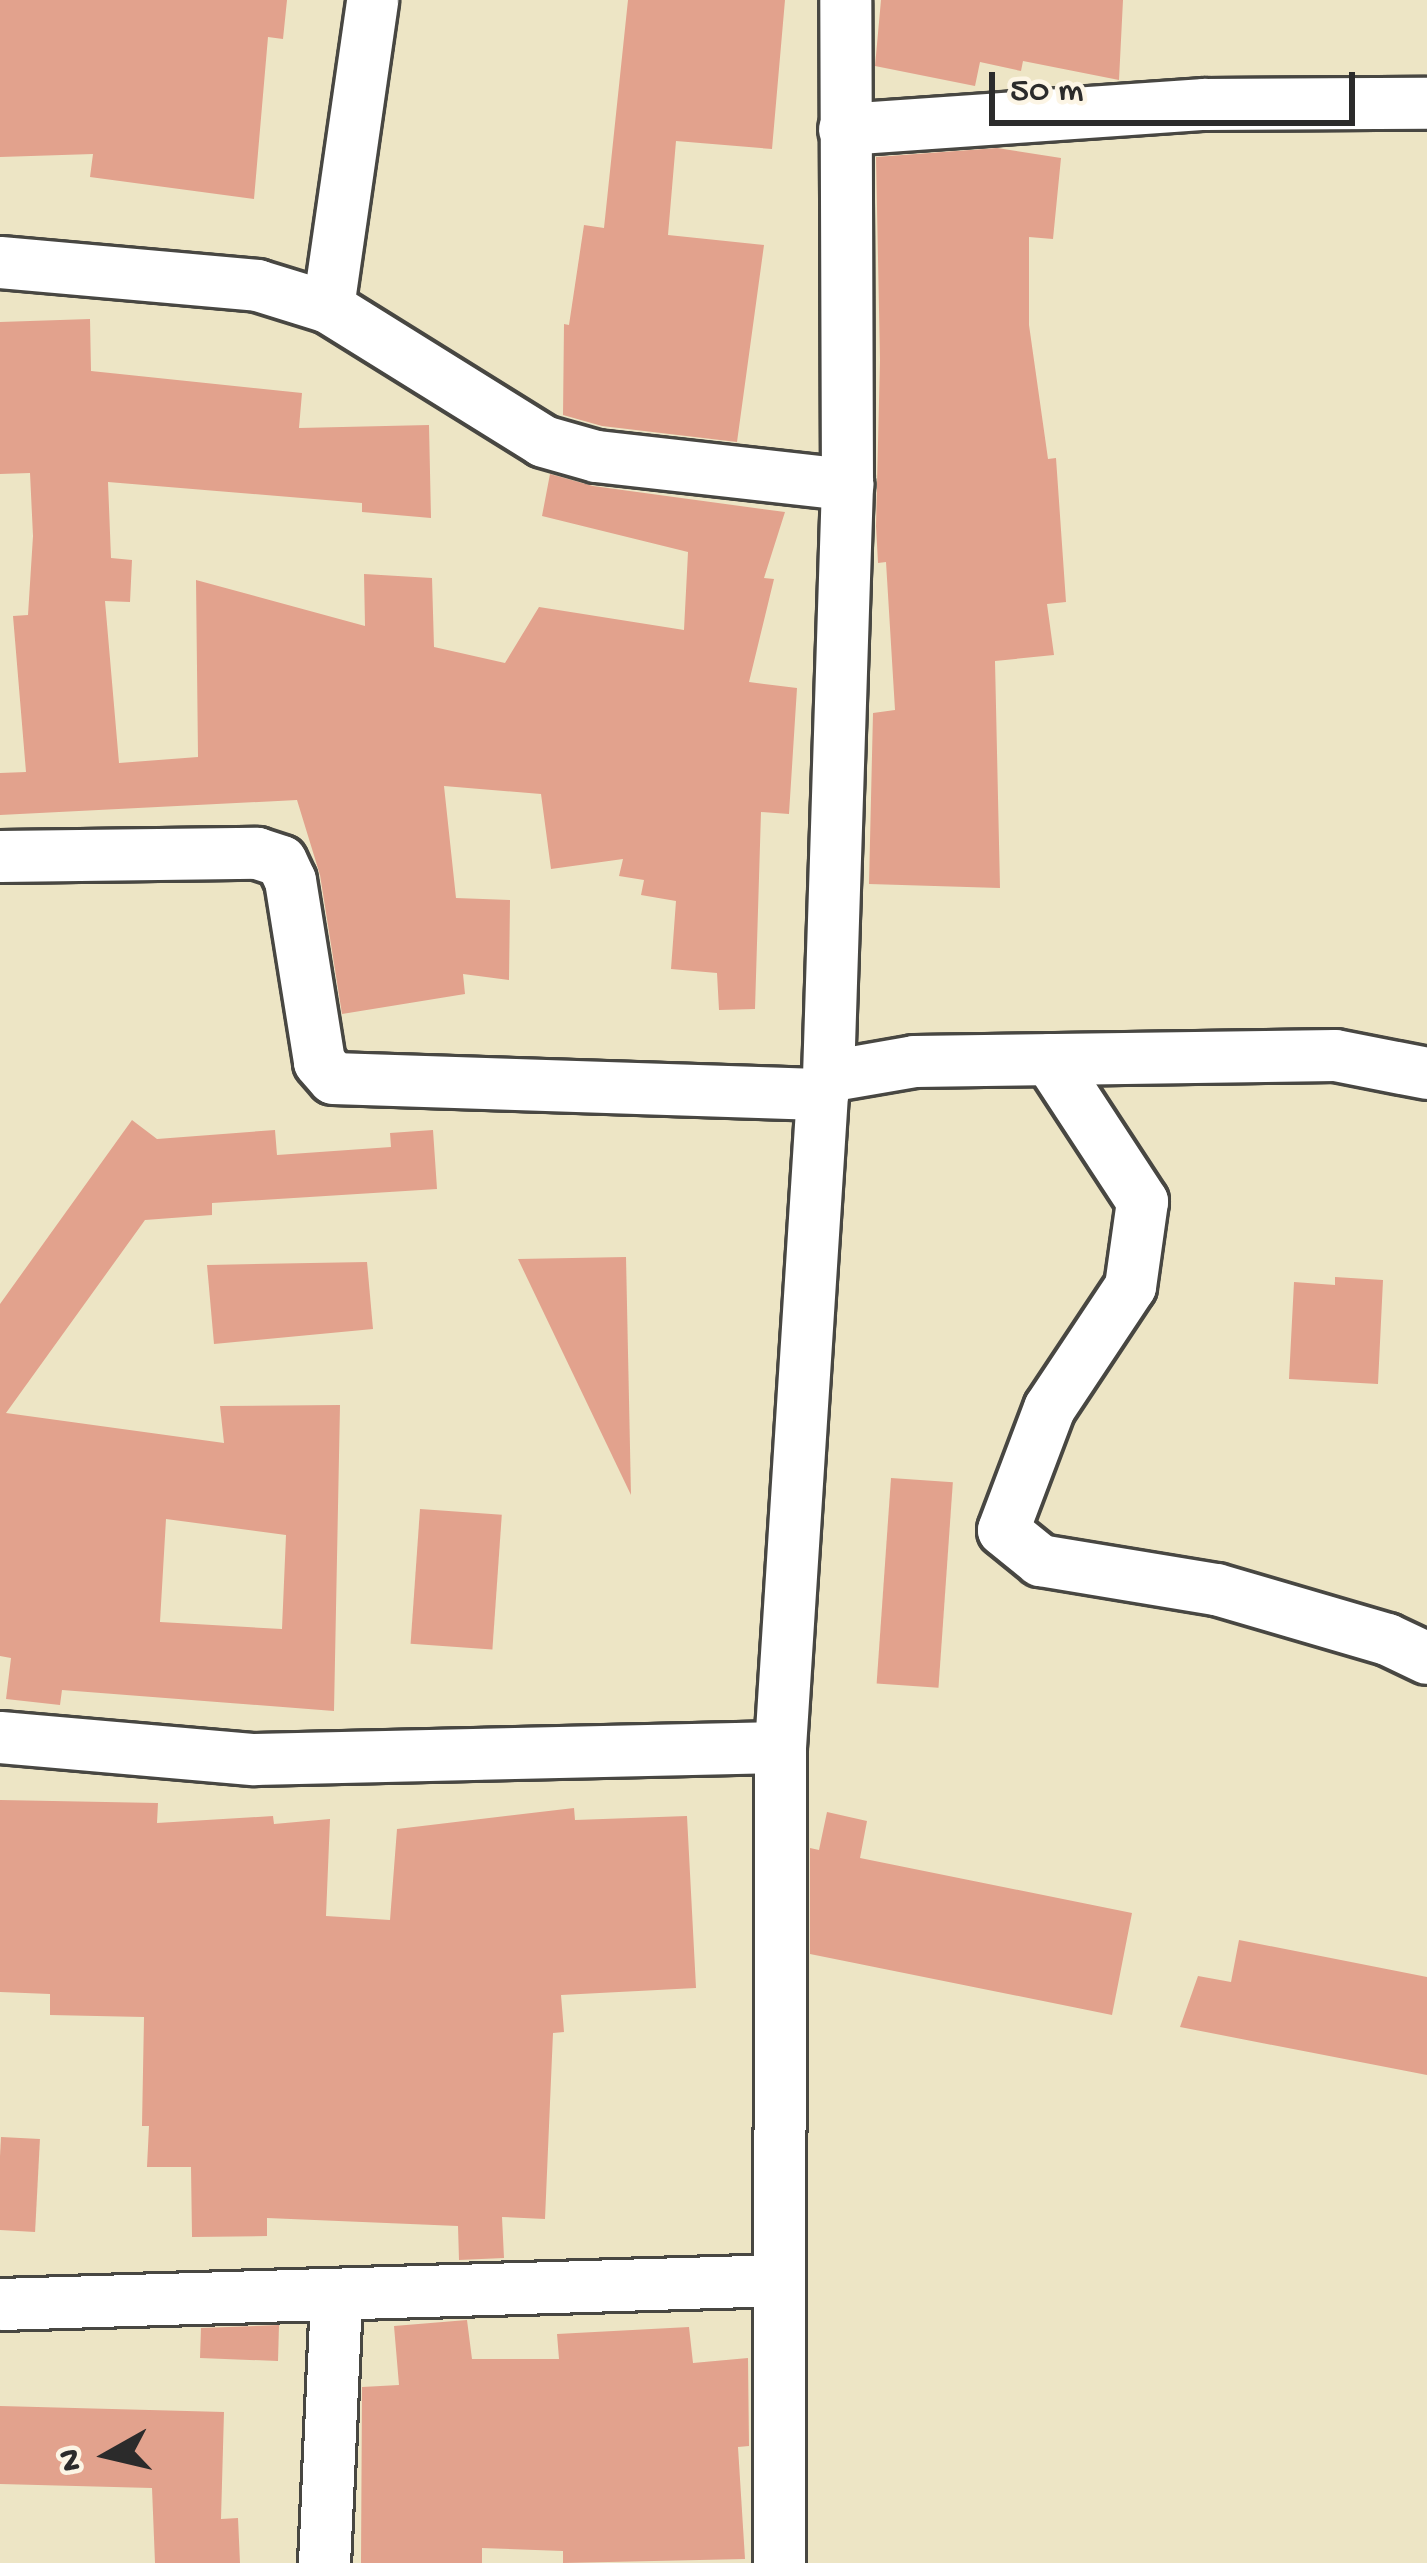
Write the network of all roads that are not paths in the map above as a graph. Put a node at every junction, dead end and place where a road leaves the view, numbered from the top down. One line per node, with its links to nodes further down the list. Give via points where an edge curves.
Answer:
1 (372, 0): 6 (street)
2 (845, 0): 4 (street)
3 (1427, 103): 4 (street, via 1204,104)
4 (844, 129): 7 (street)
5 (0, 262): 6 (street, via 256,285)
6 (328, 307): 7 (street, via 543,441 596,456)
7 (847, 484): 11 (street)
8 (0, 856): 11 (street, via 257,853 281,861 319,1062 333,1078)
9 (1049, 1059): 10 (street, via 1335,1055); 11 (street, via 914,1061); 12 (street, via 1142,1201 1130,1286 1049,1408 1003,1530 1040,1560 1216,1589)
10 (1427, 1072)
11 (825, 1085): 14 (street)
12 (1427, 1658)
13 (0, 1737): 14 (street, via 254,1759)
14 (780, 1747): 15 (street)
15 (779, 2280): 16 (street); 19 (street)
16 (335, 2295): 17 (street); 18 (street)
17 (0, 2304)
18 (324, 2563)
19 (779, 2563)

